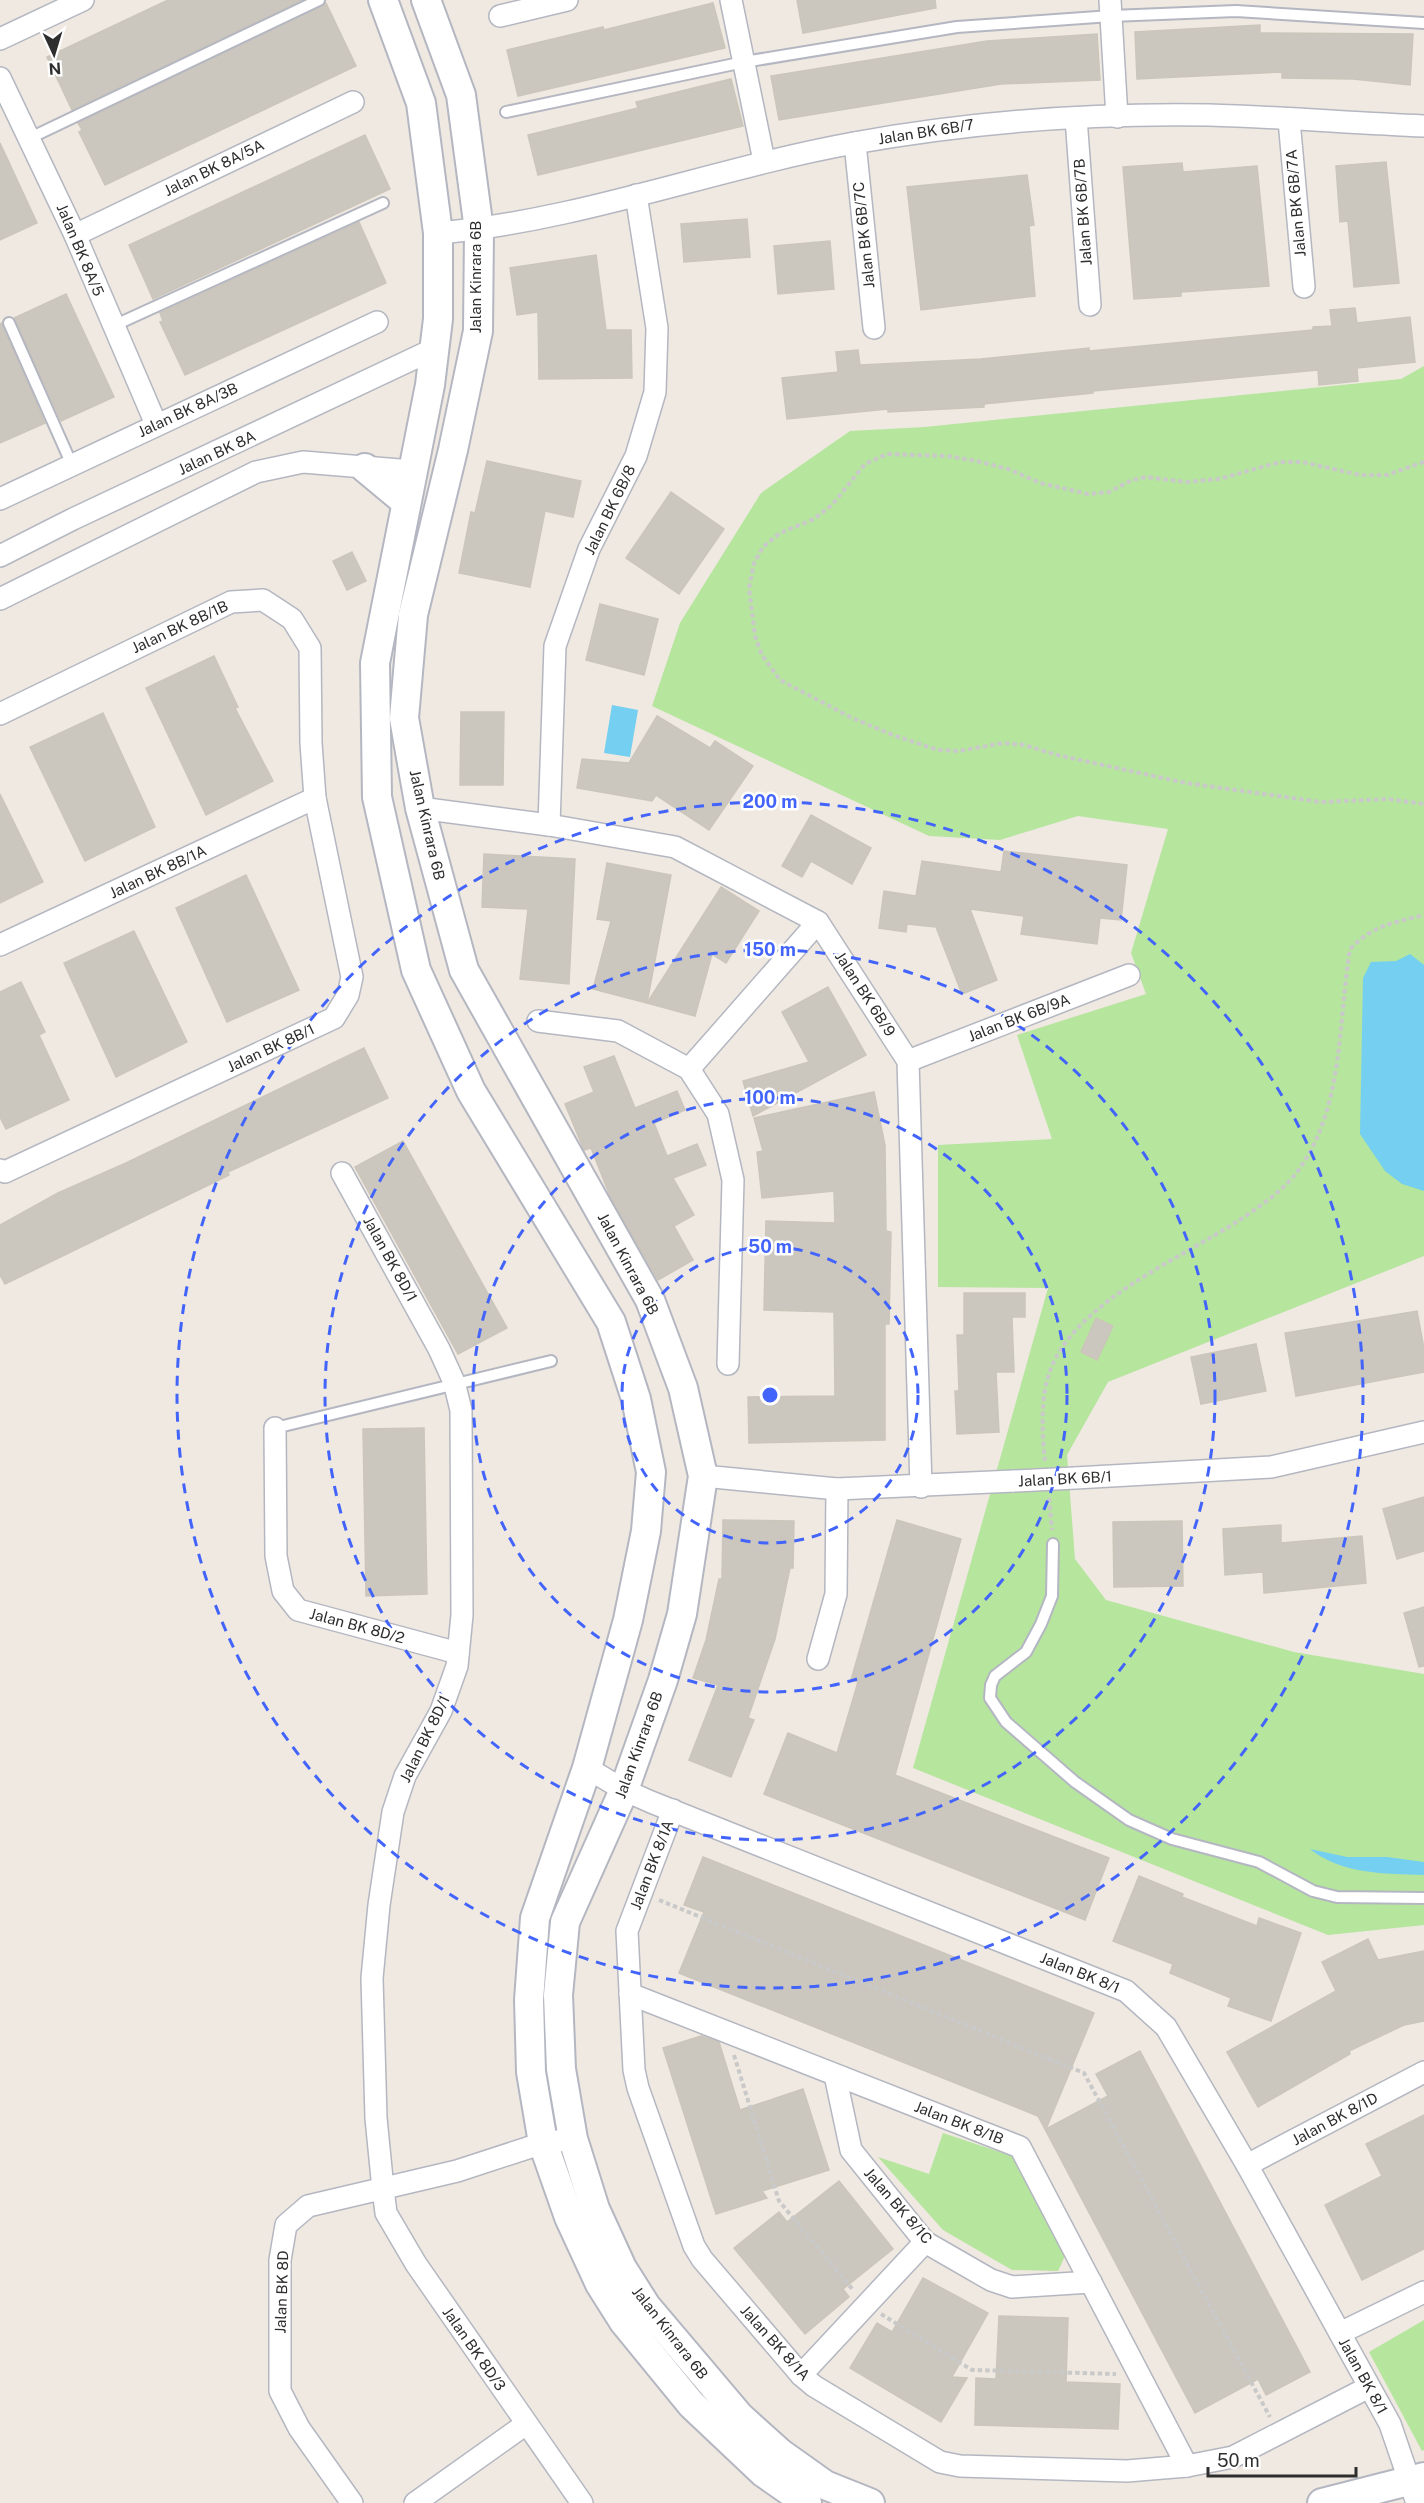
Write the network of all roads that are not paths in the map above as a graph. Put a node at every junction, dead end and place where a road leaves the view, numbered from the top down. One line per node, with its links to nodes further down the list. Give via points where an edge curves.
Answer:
1 (83, 0): 10 (street)
2 (319, 0): 19 (lane)
3 (383, 0): 25 (street, Jalan Kinrara 6B, via 421,103)
4 (426, 0): 24 (street, Jalan Kinrara 6B, via 461,95)
5 (567, 0): 8 (street)
6 (732, 0): 11 (street)
7 (1110, 8): 9 (lane, via 1236,11); 11 (lane, via 957,27); 15 (street)
8 (500, 16)
9 (1424, 23)
10 (0, 39)
11 (744, 62): 14 (lane); 21 (street)
12 (0, 78): 19 (street, Jalan BK 8A/5)
13 (353, 102): 26 (street, Jalan BK 8A/5A)
14 (506, 112)
15 (1117, 117): 16 (street, Jalan BK 6B/7); 17 (street, Jalan BK 6B/7, via 1209,115)
16 (1076, 118): 20 (street, Jalan BK 6B/7, via 981,123); 28 (street, Jalan BK 6B/7B)
17 (1289, 120): 18 (street, Jalan BK 6B/7); 27 (street, Jalan BK 6B/7A)
18 (1424, 126)
19 (30, 138): 26 (street, Jalan BK 8A/5)
20 (855, 143): 21 (street, Jalan BK 6B/7); 32 (street, Jalan BK 6B/7C)
21 (764, 161): 22 (street, Jalan BK 6B/7)
22 (636, 195): 24 (street, Jalan BK 6B/7); 46 (street, Jalan BK 6B/8, via 657,328 655,392 636,456 589,549 555,646)
23 (383, 203): 31 (lane)
24 (479, 230): 25 (street, Jalan BK 6B/7); 35 (street, Jalan Kinrara 6B, via 478,331)
25 (438, 233): 33 (street, Jalan Kinrara 6B)
26 (75, 235): 31 (street, Jalan BK 8A/5)
27 (1304, 287)
28 (1090, 305)
29 (377, 322): 34 (street, Jalan BK 8A/3B)
30 (9, 323): 36 (lane)
31 (113, 326): 34 (street, Jalan BK 8A/5)
32 (874, 328)
33 (434, 349): 38 (street, Jalan Kinrara 6B); 41 (street, Jalan BK 8A)
34 (156, 424): 36 (street, Jalan BK 8A/3B)
35 (453, 450): 38 (street, via 435,468); 45 (street, Jalan Kinrara 6B, via 413,615 404,718)
36 (72, 465): 39 (street, Jalan BK 8A/3B)
37 (365, 468): 38 (street); 40 (street); 42 (street, via 303,462 256,472)
38 (412, 471): 40 (street, Jalan Kinrara 6B)
39 (0, 499)
40 (406, 502): 66 (street, Jalan Kinrara 6B, via 375,663 377,786 416,970 471,1090 611,1322 636,1399 651,1472 646,1531 628,1620)
41 (0, 556)
42 (0, 599)
43 (0, 714): 44 (street, Jalan BK 8B/1B, via 231,602 263,600 292,619 310,648)
44 (315, 798): 48 (street, Jalan BK 8B/1A); 53 (street, Jalan BK 8B/1, via 352,977 348,995 334,1018 5,1172)
45 (420, 808): 46 (street, Jalan BK 6B/9); 60 (street, Jalan Kinrara 6B, via 464,970 650,1300 683,1388)
46 (549, 825): 47 (street, Jalan BK 6B/9, via 675,847)
47 (818, 922): 51 (street, Jalan BK 6B/9); 52 (street)
48 (0, 945)
49 (1129, 975): 51 (street, Jalan BK 6B/9A)
50 (538, 1021): 52 (street, via 618,1031)
51 (908, 1061): 61 (street)
52 (690, 1069): 56 (street, via 718,1114 733,1180)
53 (0, 1170)
54 (342, 1173): 57 (street, Jalan BK 8D/1)
55 (551, 1361): 57 (lane)
56 (728, 1364)
57 (455, 1384): 58 (lane); 64 (street, Jalan BK 8D/1, via 461,1421 462,1615)
58 (275, 1428): 64 (street, Jalan BK 8D/2, via 276,1556 283,1592 298,1610)
59 (1424, 1432): 61 (street, Jalan BK 6B/1, bridge, via 1270,1467)
60 (703, 1476): 62 (street, Jalan BK 6B/1); 67 (street, Jalan Kinrara 6B, via 682,1614)
61 (921, 1487): 62 (street, Jalan BK 6B/1)
62 (837, 1489): 65 (street, via 836,1594)
63 (1053, 1544): 69 (lane, via 1052,1596 1041,1624 1026,1652 995,1676 991,1685 990,1698 1006,1722 1075,1782 1129,1820 1172,1839 1259,1862 1313,1891 1337,1897)
64 (458, 1653): 76 (street, Jalan BK 8D/1, via 441,1711 405,1776 393,1812 379,1905 372,1978 376,2118)
65 (818, 1659)
66 (587, 1768): 67 (street, Jalan BK 8/1); 74 (street, Jalan Kinrara 6B, via 535,1918 529,2000 531,2072)
67 (624, 1790): 68 (street, Jalan BK 8/1); 73 (street, Jalan Kinrara 6B, via 565,1922 558,2005 561,2069)
68 (673, 1810): 70 (street, Jalan BK 8/1A, via 627,1931); 75 (street, Jalan BK 8/1, via 1126,1991 1166,2027)
69 (1424, 1898)
70 (630, 1994): 72 (street, Jalan BK 8/1B); 81 (street, Jalan BK 8/1A, via 638,2088 694,2247)
71 (1424, 2072): 75 (street, Jalan BK 8/1D)
72 (835, 2074): 77 (street, Jalan BK 8/1C, via 851,2150); 78 (street, Jalan BK 8/1B, via 1020,2147)
73 (573, 2139): 74 (street); 90 (street, Jalan Kinrara 6B, via 595,2209 622,2268 676,2344 740,2417 780,2453 825,2485)
74 (543, 2143): 76 (street, Jalan BK 8D, via 457,2171); 89 (street, Jalan Kinrara 6B, via 582,2249 624,2322 691,2404 764,2473)
75 (1247, 2165): 80 (street, Jalan BK 8/1)
76 (383, 2189): 83 (street, Jalan BK 8D/3, via 386,2213 416,2264); 86 (street, Jalan BK 8D, via 308,2206 286,2225 280,2260 280,2391 299,2428)
77 (925, 2242): 78 (street, Jalan BK 8/1C, via 1012,2288); 81 (street)
78 (1091, 2282): 84 (street, Jalan BK 8/1B)
79 (1424, 2292): 80 (street)
80 (1340, 2333): 82 (street, Jalan BK 8/1)
81 (801, 2375): 84 (street, Jalan BK 8/1A, via 940,2462 960,2466 1127,2471)
82 (1369, 2387): 84 (street, Jalan BK 8/1A, via 1233,2457); 85 (street, Jalan BK 8/1)
83 (526, 2424): 87 (street); 88 (street, Jalan BK 8D/3)
84 (1187, 2466)
85 (1417, 2487): 91 (street)
86 (352, 2503)
87 (415, 2503)
88 (582, 2503)
89 (807, 2503)
90 (870, 2503)
91 (1322, 2503)

